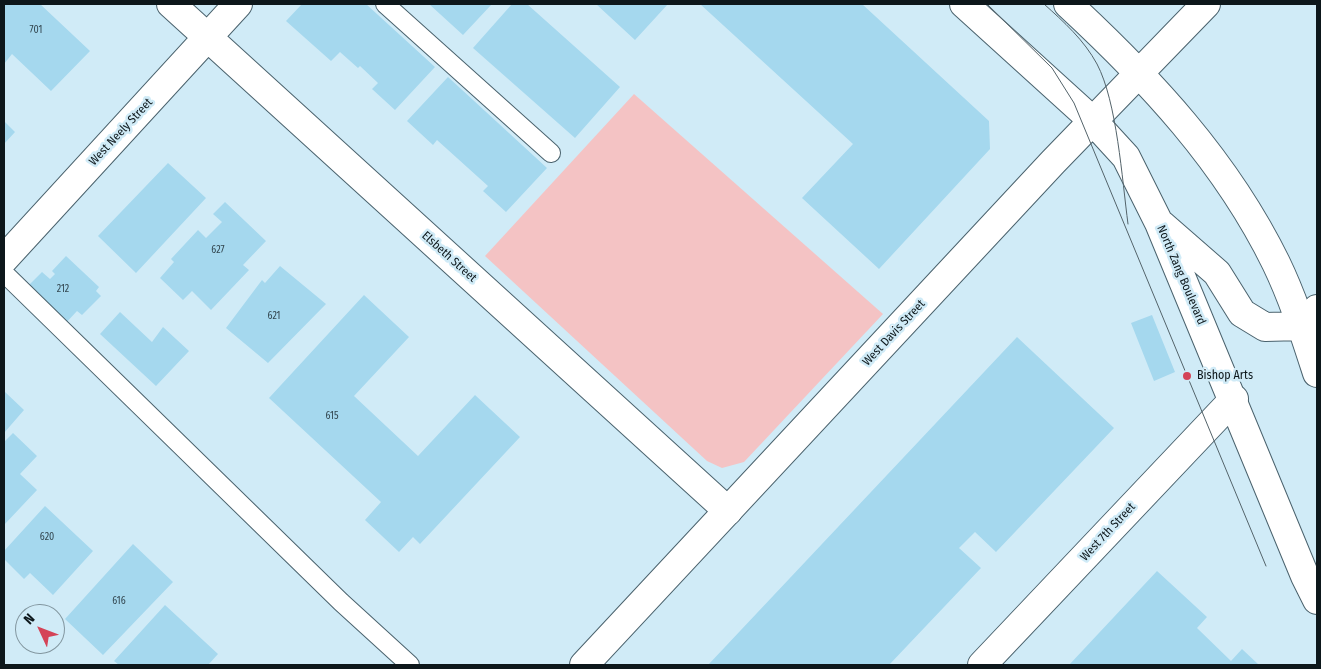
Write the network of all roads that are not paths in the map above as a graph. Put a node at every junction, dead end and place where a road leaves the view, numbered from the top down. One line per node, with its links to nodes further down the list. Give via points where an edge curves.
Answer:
1 (171, 4): 7 (main road, Elsbeth Street)
2 (238, 4): 7 (main road, West Neely Street)
3 (385, 4): 10 (lane)
4 (964, 4): 9 (main road, North Zang Boulevard)
5 (1068, 4): 8 (main road)
6 (1206, 4): 8 (main road, West Davis Street)
7 (208, 38): 12 (main road, West Neely Street); 17 (main road, Elsbeth Street)
8 (1138, 74): 9 (main road, West Davis Street); 14 (main road, via 1173,108 1211,158)
9 (1093, 121): 11 (main road, North Zang Boulevard, via 1126,157); 17 (main road, West Davis Street)
10 (551, 153)
11 (1159, 222): 14 (main road, via 1217,273 1242,313 1264,327); 16 (main road, North Zang Boulevard)
12 (4, 259)
13 (4, 273): 19 (lane, via 341,602)
14 (1309, 317): 15 (main road)
15 (1317, 374)
16 (1234, 399): 18 (main road, North Zang Boulevard); 21 (main road, West 7th Street)
17 (728, 511): 20 (main road, West Davis Street)
18 (1317, 600)
19 (410, 665)
20 (584, 665)
21 (982, 665)

